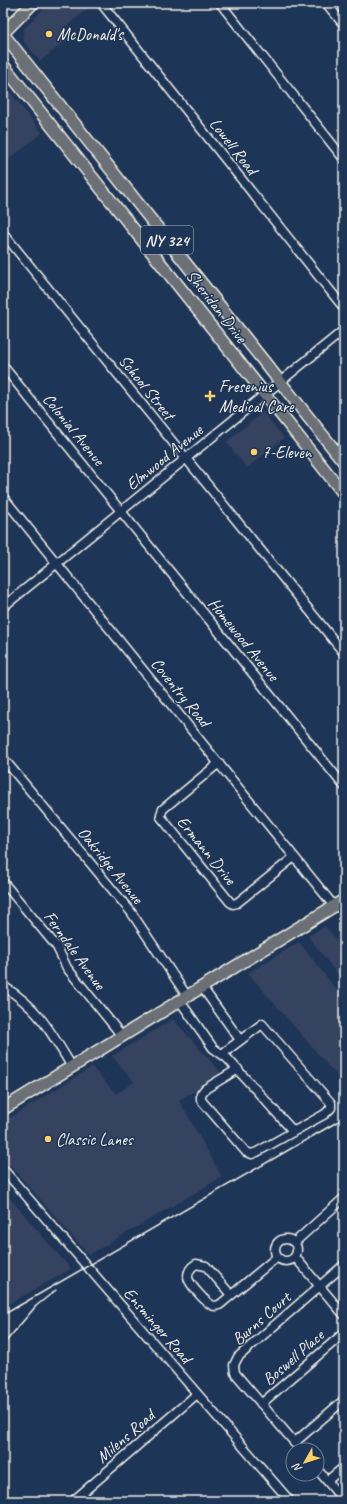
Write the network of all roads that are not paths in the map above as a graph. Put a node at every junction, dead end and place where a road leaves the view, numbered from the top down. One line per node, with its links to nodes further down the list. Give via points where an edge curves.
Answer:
1 (33, 3): 6 (main road)
2 (101, 3): 14 (street, Lowell Road)
3 (220, 3): 9 (street)
4 (326, 3): 5 (street)
5 (344, 25)
6 (3, 33): 8 (main road, Sheridan Drive / NY 324)
7 (3, 65): 10 (main road, Sheridan Drive / NY 324)
8 (101, 157): 10 (main road); 12 (main road, Sheridan Drive / NY 324)
9 (344, 159)
10 (86, 170): 13 (main road, Sheridan Drive / NY 324)
11 (3, 233): 19 (street, School Street)
12 (200, 282): 13 (main road); 17 (main road, Sheridan Drive / NY 324)
13 (185, 294): 18 (main road, Sheridan Drive / NY 324)
14 (344, 308)
15 (344, 330): 17 (street, Elmwood Avenue)
16 (3, 366): 23 (street, Colonial Avenue)
17 (280, 382): 18 (street, Elmwood Avenue); 20 (main road, Sheridan Drive / NY 324)
18 (265, 394): 19 (street, Elmwood Avenue); 21 (main road, Sheridan Drive / NY 324)
19 (186, 458): 23 (street, Elmwood Avenue); 26 (street, School Street)
20 (344, 462)
21 (344, 494)
22 (3, 497): 24 (street, Coventry Road)
23 (121, 511): 24 (street, Elmwood Avenue); 29 (street, Homewood Avenue)
24 (57, 563): 25 (street, Elmwood Avenue); 28 (street, Coventry Road)
25 (3, 607)
26 (344, 653)
27 (3, 758): 35 (street, Oakridge Avenue, via 131,912)
28 (219, 763): 30 (street, Coventry Road); 30 (street, Ermann Drive, via 163,810 161,817 232,904 237,903)
29 (344, 786)
30 (294, 857): 32 (street, Coventry Road)
31 (3, 882): 36 (street, Ferndale Avenue, via 57,947 67,968)
32 (339, 903): 34 (main road)
33 (3, 986): 39 (street, via 40,1016)
34 (202, 987): 35 (main road); 37 (street)
35 (184, 999): 36 (main road); 38 (street, Oakridge Avenue, via 213,1048)
36 (122, 1036): 39 (main road)
37 (240, 1040): 38 (street); 42 (street, via 262,1024 331,1104 330,1110)
38 (222, 1054): 40 (street, Oakridge Avenue)
39 (72, 1067): 41 (main road)
40 (238, 1069): 42 (street, Oakridge Avenue); 42 (street, via 205,1089 201,1094 202,1103 246,1152 257,1152)
41 (3, 1109)
42 (293, 1131)
43 (3, 1169): 53 (street, Ensminger Road)
44 (344, 1198): 45 (street)
45 (295, 1242): 46 (street, via 287,1238 278,1240 274,1248); 47 (street, via 298,1250)
46 (277, 1257): 47 (street, via 282,1261); 50 (street)
47 (295, 1258): 49 (street)
48 (344, 1265): 49 (street, Burns Court)
49 (319, 1286): 51 (street); 55 (street, Burns Court, via 236,1360 235,1373)
50 (231, 1296): 50 (street, via 218,1306 206,1302 188,1280 189,1270 196,1264 206,1266)
51 (344, 1315)
52 (344, 1333): 55 (street, Boswell Place)
53 (197, 1394): 61 (street, Milens Road); 62 (street, Ensminger Road)
54 (344, 1400): 57 (street)
55 (262, 1404): 56 (street, Burns Court)
56 (293, 1442)
57 (295, 1442)
58 (344, 1467): 60 (street)
59 (325, 1479): 60 (street)
60 (327, 1481): 63 (street)
61 (73, 1501)
62 (290, 1501)
63 (344, 1501)

